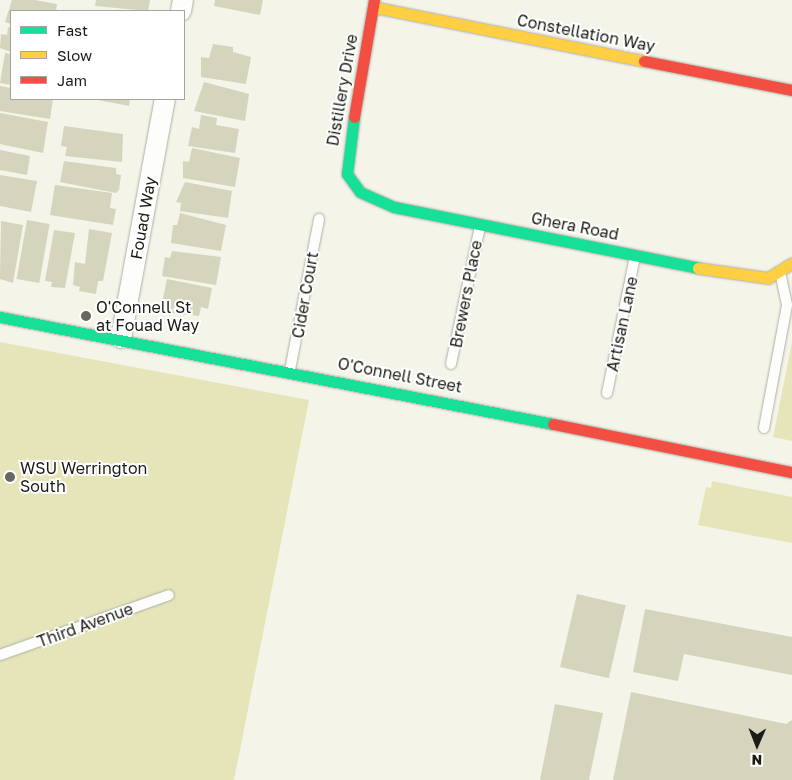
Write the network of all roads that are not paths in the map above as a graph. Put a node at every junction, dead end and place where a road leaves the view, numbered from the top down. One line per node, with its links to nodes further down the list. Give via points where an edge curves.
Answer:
1 (374, 4): 2 (street, Constellation Way); 4 (street, Distillery Drive, via 348,144 347,174)
2 (792, 90)
3 (165, 100): 11 (street, Fouad Way)
4 (353, 186): 6 (street, Ghera Road, via 370,198 394,206)
5 (318, 219): 13 (lane, Cider Court)
6 (480, 224): 7 (street, Ghera Road); 12 (lane, Brewers Place)
7 (636, 255): 9 (street, Ghera Road, via 750,278 768,278); 14 (lane, Artisan Lane)
8 (792, 263): 9 (street, Ghera Road)
9 (780, 273): 15 (lane, via 788,305)
10 (0, 317): 11 (street, O'Connell Street)
11 (121, 338): 13 (street, O'Connell Street)
12 (451, 364)
13 (290, 370): 16 (street, O'Connell Street)
14 (607, 393)
15 (764, 428)
16 (792, 472)
17 (169, 595): 18 (lane, Third Avenue)
18 (0, 655)

